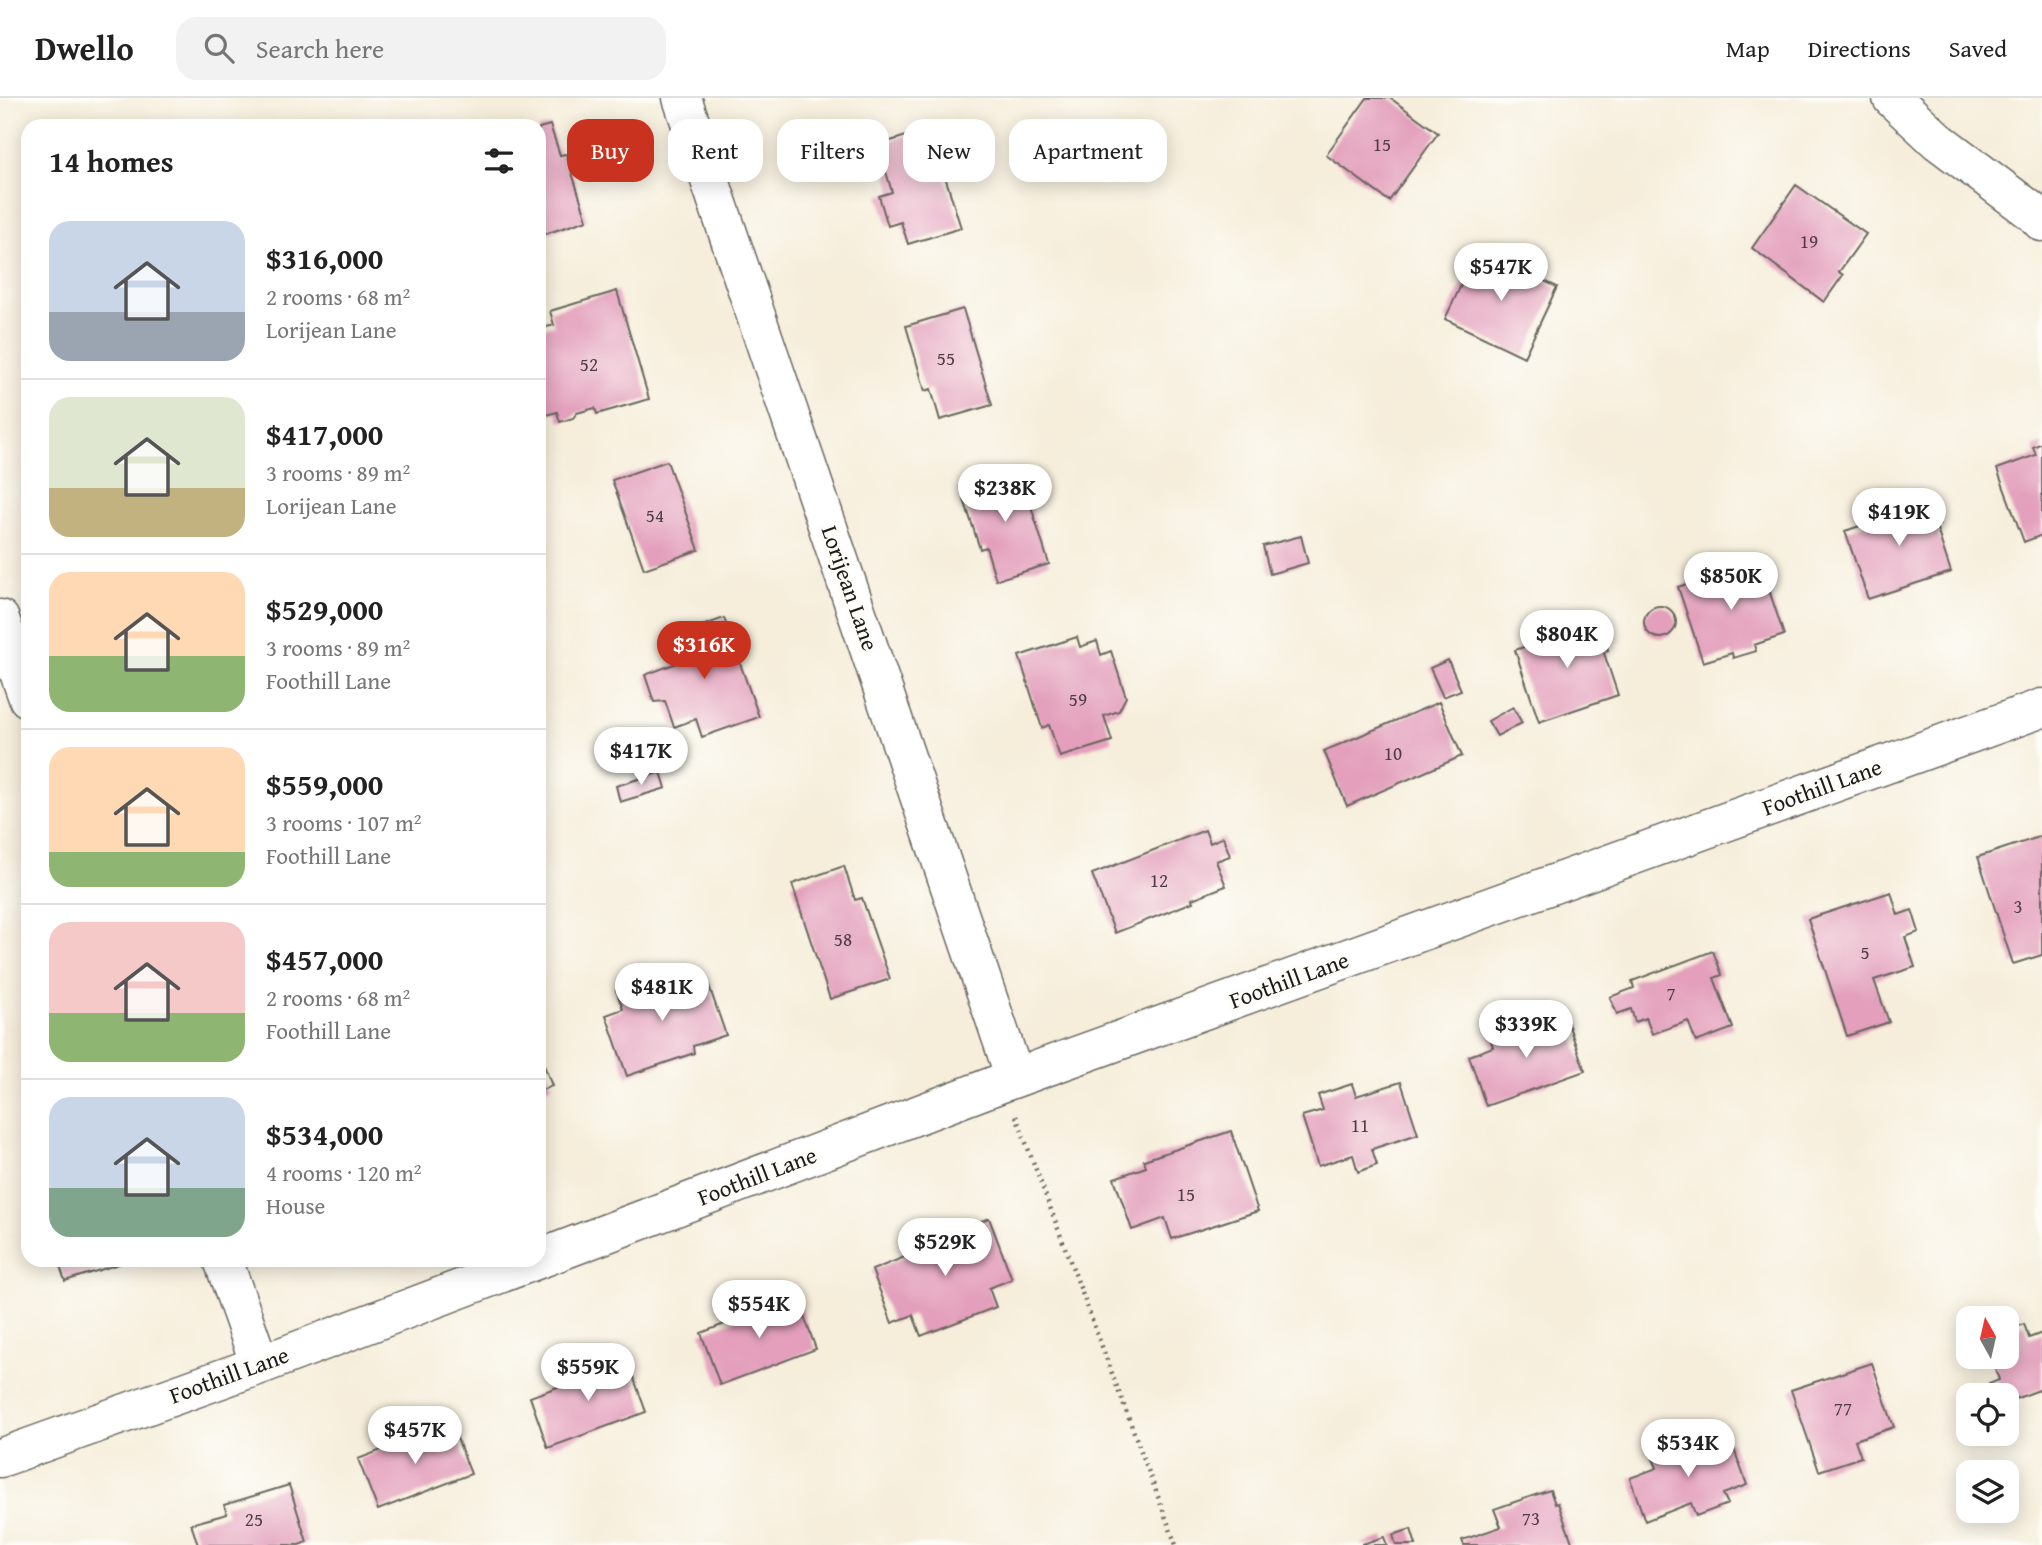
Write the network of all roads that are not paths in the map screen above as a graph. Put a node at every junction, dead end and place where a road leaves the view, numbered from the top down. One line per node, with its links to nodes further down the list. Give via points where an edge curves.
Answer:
1 (682, 98): 7 (street, Lorijean Lane)
2 (1892, 98): 3 (street, via 1938,141)
3 (2042, 222)
4 (0, 619): 5 (street)
5 (21, 678)
6 (2042, 708): 7 (street, Foothill Lane)
7 (1009, 1080): 8 (street, Foothill Lane)
8 (546, 1256)
9 (225, 1267): 11 (street)
10 (517, 1267): 11 (street, Foothill Lane)
11 (260, 1365): 12 (street, Foothill Lane)
12 (0, 1458)

